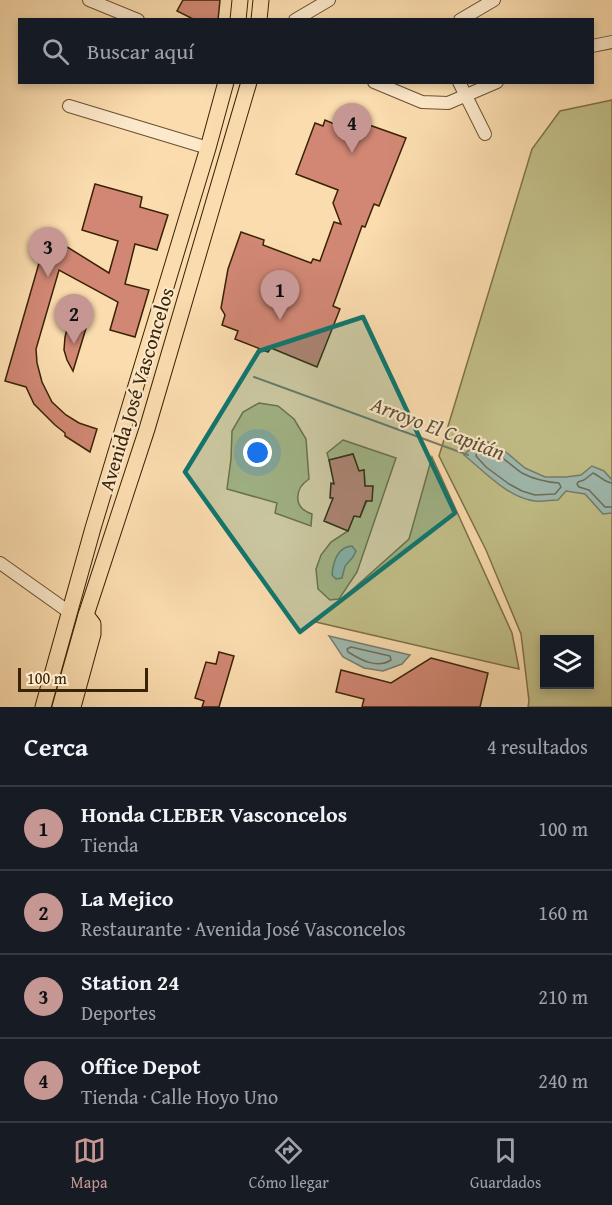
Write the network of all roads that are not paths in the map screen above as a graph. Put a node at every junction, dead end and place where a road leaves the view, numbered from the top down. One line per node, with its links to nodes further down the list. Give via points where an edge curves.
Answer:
1 (89, 0): 6 (street)
2 (240, 0): 9 (main road)
3 (261, 0): 10 (main road)
4 (329, 0): 7 (street)
5 (494, 0): 11 (street)
6 (113, 4): 8 (street)
7 (311, 16)
8 (135, 18)
9 (238, 18)
10 (259, 18)
11 (463, 18)
12 (612, 42): 13 (street)
13 (594, 46)
14 (225, 84): 22 (main road, Avenida José Vasconcelos)
15 (248, 84): 25 (main road, Avenida José Vasconcelos, via 141,447)
16 (379, 84): 19 (street, via 422,102 447,103)
17 (460, 84): 19 (street)
18 (492, 84): 19 (street)
19 (465, 96): 21 (street)
20 (69, 106): 22 (street)
21 (484, 134)
22 (208, 148): 24 (main road, Avenida José Vasconcelos)
23 (0, 563): 24 (street)
24 (69, 612): 26 (main road, via 49,653); 27 (main road, Avenida José Vasconcelos)
25 (86, 615): 28 (main road, Avenida José Vasconcelos); 29 (main road, via 93,624 93,634)
26 (33, 707)
27 (43, 707)
28 (60, 707)
29 (73, 707)

